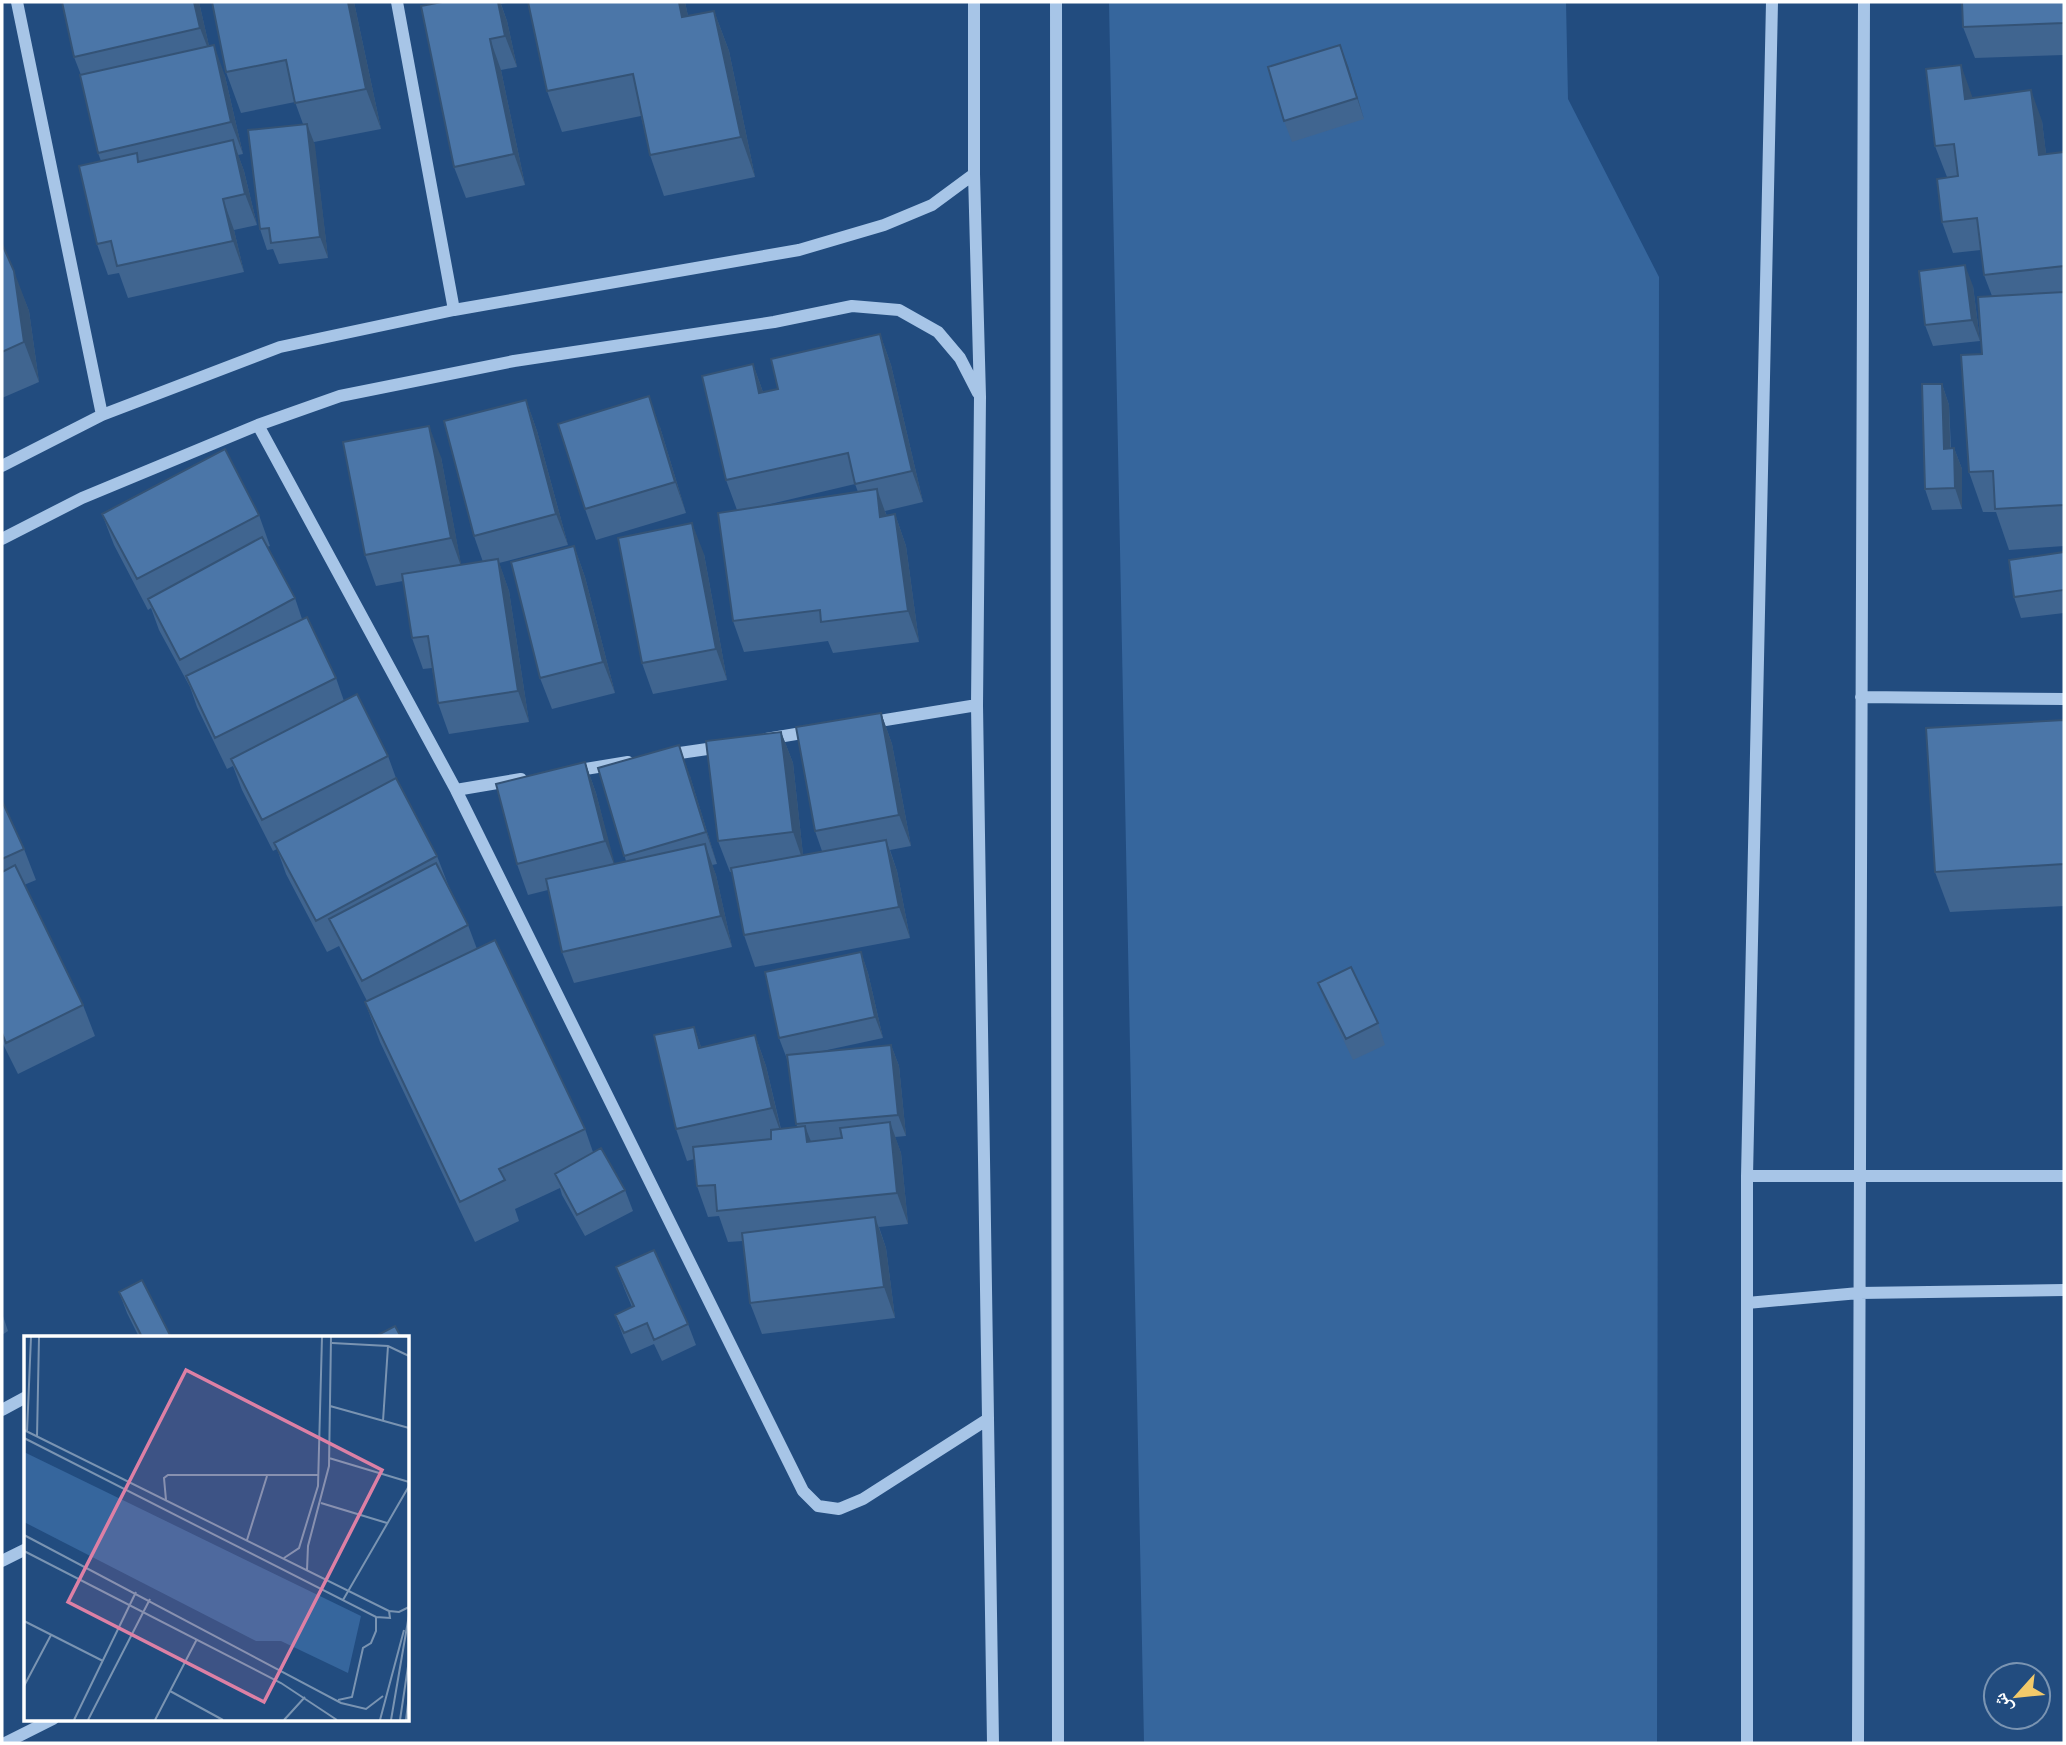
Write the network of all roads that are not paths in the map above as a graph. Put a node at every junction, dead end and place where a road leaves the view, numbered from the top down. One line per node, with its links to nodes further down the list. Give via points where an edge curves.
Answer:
1 (17, 2): 10 (street)
2 (397, 2): 8 (street)
3 (974, 2): 7 (street)
4 (1056, 2): 40 (street)
5 (1772, 2): 27 (street)
6 (1864, 2): 14 (street)
7 (974, 174): 8 (street, via 932,205 884,225 799,250); 9 (street)
8 (454, 310): 10 (street, via 280,347)
9 (980, 397): 11 (street, via 960,358 938,332 899,310 852,306 514,361 340,396); 16 (street)
10 (102, 415): 12 (street)
11 (258, 425): 13 (street, via 82,498); 25 (street)
12 (2, 466)
13 (2, 539)
14 (1861, 697): 15 (street); 26 (street)
15 (2064, 699)
16 (977, 705): 17 (street); 34 (street)
17 (853, 725)
18 (826, 729): 19 (street)
19 (758, 740)
20 (730, 745): 21 (street)
21 (648, 758)
22 (634, 761): 23 (street)
23 (566, 772)
24 (538, 776): 25 (street)
25 (456, 790): 34 (street, via 803,1491 818,1506 839,1509 863,1499)
26 (1860, 1175): 27 (street); 28 (street); 30 (street)
27 (1747, 1176): 31 (street)
28 (2064, 1176)
29 (2064, 1290): 30 (street)
30 (1859, 1293): 31 (street); 42 (street)
31 (1747, 1303): 41 (street)
32 (24, 1399): 33 (street)
33 (2, 1410)
34 (988, 1419): 39 (street)
35 (24, 1550): 36 (street)
36 (2, 1561)
37 (51, 1720): 38 (street)
38 (5, 1743)
39 (993, 1743)
40 (1058, 1743)
41 (1747, 1743)
42 (1858, 1743)

